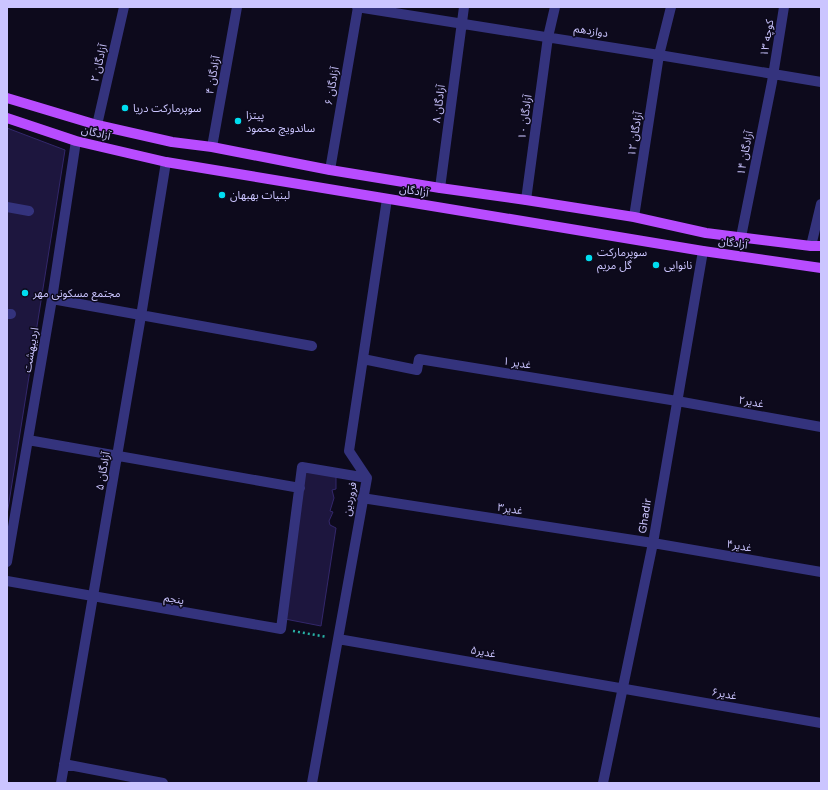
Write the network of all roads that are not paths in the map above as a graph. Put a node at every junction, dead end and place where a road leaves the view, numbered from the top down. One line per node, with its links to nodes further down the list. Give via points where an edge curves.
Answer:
1 (124, 7): 15 (street, آزادگان ۲)
2 (237, 7): 17 (street, آزادگان ۴)
3 (358, 7): 8 (street, دوازدهم); 19 (street, آزادگان ۶)
4 (464, 7): 8 (street, آزادگان ۸)
5 (555, 7): 9 (street, آزادگان ۱۰)
6 (671, 7): 10 (street, آزادگان ۱۲)
7 (784, 7): 11 (street, کوچه ۱۳)
8 (461, 23): 9 (street, دوازدهم); 20 (street, آزادگان ۸)
9 (548, 37): 10 (street, دوازدهم); 22 (street, آزادگان ۱۰)
10 (660, 54): 11 (street, دوازدهم); 26 (street, آزادگان ۱۲)
11 (773, 74): 12 (street, دوازدهم); 27 (street, آزادگان ۱۴)
12 (821, 82)
13 (7, 98): 15 (main road, آزادگان)
14 (7, 118): 16 (main road, آزادگان)
15 (97, 125): 17 (main road, آزادگان, via 172,142)
16 (76, 141): 18 (main road, آزادگان); 31 (street, اردیبهشت)
17 (212, 147): 19 (main road, آزادگان)
18 (166, 162): 21 (main road, آزادگان); 32 (street, آزادگان ۵)
19 (330, 170): 20 (main road, آزادگان)
20 (440, 188): 22 (main road, آزادگان)
21 (387, 199): 29 (main road, آزادگان); 34 (street, فروردین)
22 (526, 200): 26 (main road, آزادگان)
23 (821, 204): 28 (street)
24 (7, 207): 25 (street)
25 (29, 211)
26 (634, 218): 27 (main road, آزادگان, via 706,233)
27 (741, 237): 28 (main road, آزادگان)
28 (816, 246)
29 (703, 251): 30 (main road, آزادگان); 35 (street, Ghadir)
30 (821, 268)
31 (52, 300): 32 (street); 37 (street, اردیبهشت)
32 (141, 316): 33 (street); 38 (street, آزادگان ۵)
33 (312, 346)
34 (364, 359): 35 (street, غدیر ۱, via 417,370 419,359); 39 (street, فروردین, via 349,451)
35 (676, 401): 36 (street, غدیر۲); 42 (street, Ghadir)
36 (821, 427)
37 (28, 440): 38 (street); 43 (street, اردیبهشت)
38 (118, 456): 40 (street); 46 (street, آزادگان ۵)
39 (367, 478): 40 (street, via 302,467); 41 (street, فروردین)
40 (300, 488): 46 (street, پنجم, via 281,629)
41 (362, 498): 42 (street, غدیر۳); 47 (street, فروردین)
42 (653, 543): 44 (street, غدیر۴); 48 (street, Ghadir)
43 (7, 562)
44 (821, 572)
45 (7, 581): 46 (street, پنجم)
46 (94, 597): 50 (street, آزادگان ۵)
47 (338, 639): 48 (street, غدیر۵); 53 (street, فروردین)
48 (623, 688): 49 (street, غدیر۶); 54 (street, Ghadir)
49 (821, 723)
50 (64, 764): 51 (street, آزادگان ۵); 52 (street)
51 (61, 783)
52 (163, 783)
53 (313, 783)
54 (603, 783)

